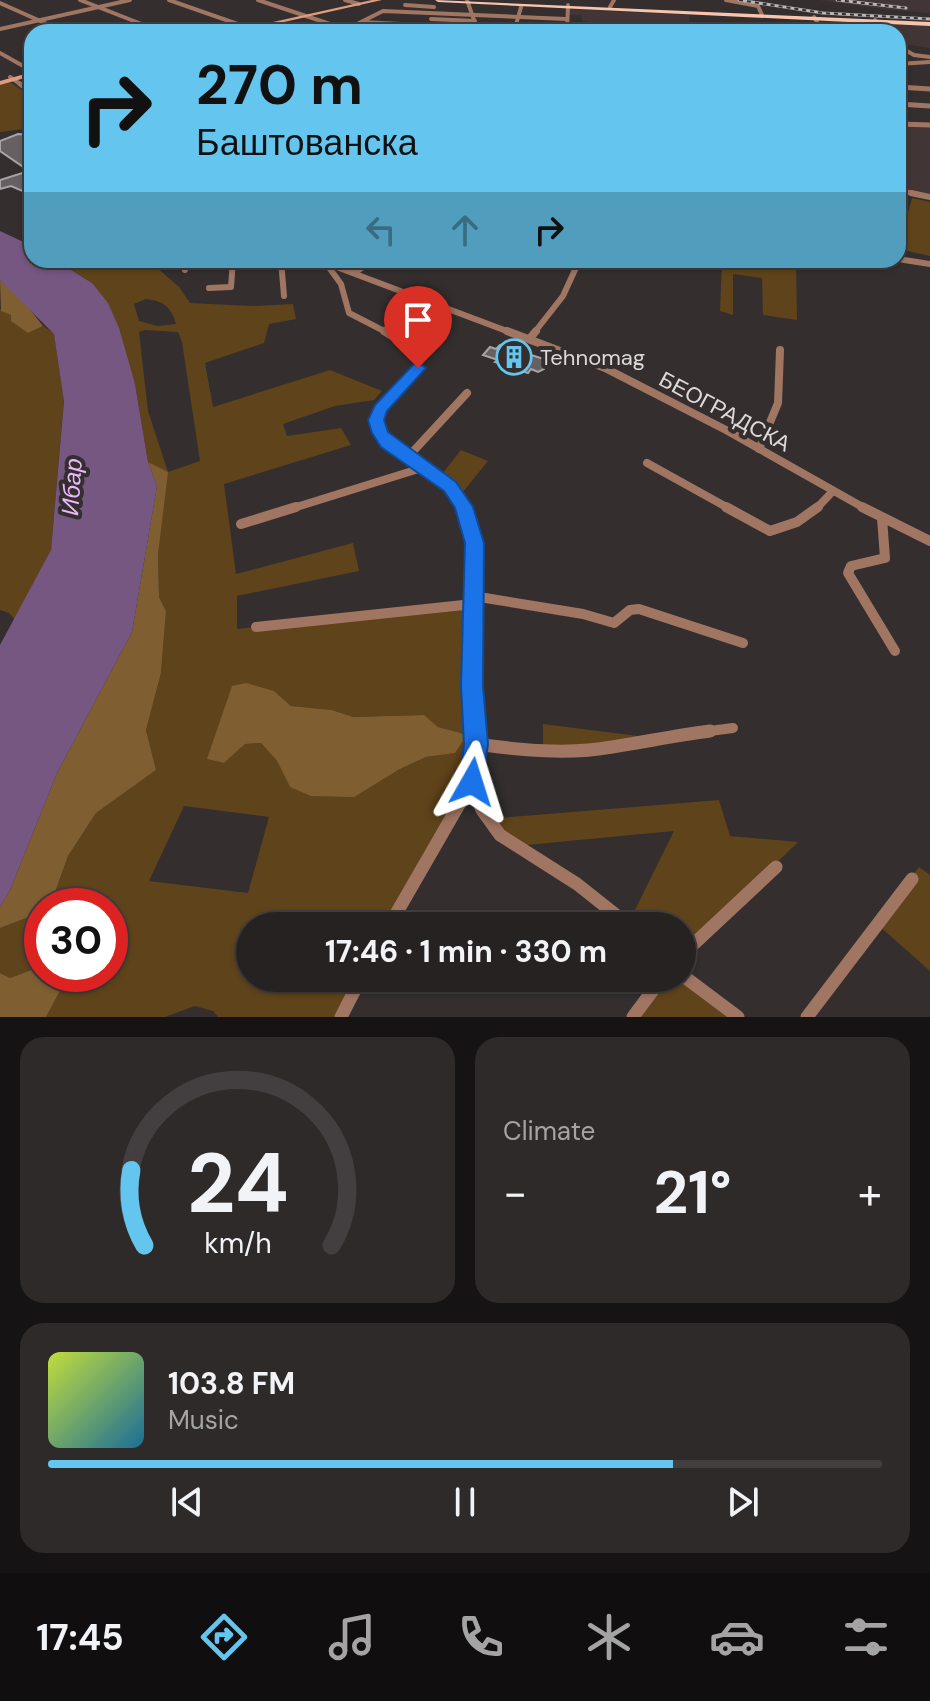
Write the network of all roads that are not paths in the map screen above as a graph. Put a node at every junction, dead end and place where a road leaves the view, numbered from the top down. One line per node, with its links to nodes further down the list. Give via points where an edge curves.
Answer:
1 (80, 0): 18 (street)
2 (130, 0): 18 (street)
3 (169, 0): 37 (street)
4 (258, 0): 23 (street)
5 (345, 0): 16 (street)
6 (370, 0): 16 (main road)
7 (379, 0): 16 (main road)
8 (438, 0): 13 (main road)
9 (614, 0): 21 (street)
10 (726, 0): 25 (street, via 755,5)
11 (486, 1): 13 (main road); 14 (main road)
12 (0, 3): 31 (street)
13 (467, 3): 14 (main road); 19 (street); 24 (street)
14 (507, 3): 15 (main road)
15 (572, 3): 21 (main road); 28 (main road); 30 (street)
16 (357, 4): 23 (main road)
17 (405, 5): 19 (street)
18 (98, 7): 31 (street); 36 (street)
19 (433, 7): 22 (street)
20 (521, 7): 27 (street)
21 (610, 7): 25 (main road)
22 (428, 13): 24 (street); 26 (street, via 383,11); 29 (street)
23 (304, 15): 38 (main road); 39 (street)
24 (472, 15): 27 (street); 44 (street)
25 (762, 15): 28 (main road)
26 (372, 16): 29 (street); 33 (street)
27 (518, 17): 30 (street); 45 (street)
28 (814, 18): 32 (main road); 47 (street)
29 (424, 19): 42 (street); 43 (street)
30 (566, 19): 46 (street)
31 (38, 20): 35 (street); 49 (street)
32 (876, 21): 34 (main road); 48 (street)
33 (360, 22): 40 (street); 41 (street)
34 (930, 23)
35 (47, 24)
36 (142, 24)
37 (236, 24)
38 (265, 24)
39 (334, 24)
40 (356, 24)
41 (399, 24)
42 (420, 24)
43 (457, 24)
44 (476, 24)
45 (516, 24)
46 (566, 24)
47 (818, 24)
48 (877, 24)
49 (0, 29)
50 (906, 50): 52 (street)
51 (0, 53): 54 (street)
52 (930, 59): 53 (street)
53 (906, 63)
54 (20, 64): 55 (street); 57 (street, via 21,71)
55 (24, 66)
56 (24, 74): 57 (main road)
57 (13, 77): 58 (main road); 59 (street)
58 (0, 82)
59 (24, 86)
60 (906, 88): 61 (street)
61 (930, 89)
62 (906, 104): 63 (street)
63 (930, 106)
64 (906, 117): 65 (street)
65 (909, 124): 66 (street)
66 (930, 125)
67 (906, 192): 68 (street)
68 (930, 197)
69 (906, 260): 70 (street)
70 (930, 264)
71 (232, 268): 78 (street, via 231,287)
72 (282, 268): 79 (street)
73 (327, 268): 84 (street, via 341,284 349,313 420,353 418,368 376,420 383,438)
74 (343, 268): 77 (street, БЕОГРАДСКА)
75 (361, 268): 77 (street)
76 (576, 268): 80 (street, via 563,296)
77 (356, 272): 80 (street, БЕОГРАДСКА)
78 (209, 288)
79 (284, 296)
80 (531, 337): 83 (street, БЕОГРАДСКА, via 605,368)
81 (780, 350): 83 (street, via 778,403)
82 (467, 393): 84 (street)
83 (759, 449): 87 (street, БЕОГРАДСКА)
84 (408, 457): 86 (street)
85 (647, 463): 87 (street, via 770,531 817,510)
86 (425, 467): 89 (street); 91 (street, via 464,507 474,543)
87 (833, 491): 88 (street, БЕОГРАДСКА)
88 (882, 518): 90 (street, БЕОГРАДСКА); 94 (street, via 885,558 851,566 848,573)
89 (241, 524)
90 (930, 541)
91 (473, 600): 92 (street); 93 (street, via 583,614 605,623 639,609); 96 (street)
92 (256, 627)
93 (743, 643)
94 (895, 651)
95 (733, 728): 96 (street, via 610,748 522,750)
96 (476, 744): 97 (street)
97 (472, 782): 100 (street); 101 (street, via 482,810 500,835)
98 (776, 867): 102 (street)
99 (912, 879): 109 (street)
100 (397, 912)
101 (612, 912)
102 (696, 942)
103 (696, 986): 108 (street)
104 (354, 992): 106 (street)
105 (652, 992): 107 (street)
106 (341, 1017)
107 (633, 1017)
108 (738, 1017)
109 (807, 1017)

